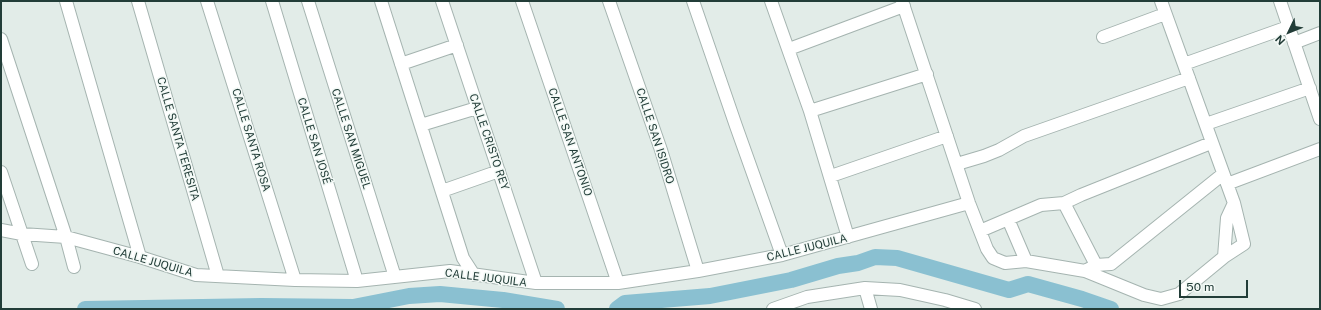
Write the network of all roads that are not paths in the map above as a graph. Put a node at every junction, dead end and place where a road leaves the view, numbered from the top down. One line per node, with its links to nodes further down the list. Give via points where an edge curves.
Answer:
1 (66, 1): 52 (street)
2 (138, 1): 62 (street, CALLE SANTA TERESITA)
3 (207, 1): 64 (street, CALLE SANTA ROSA)
4 (272, 1): 65 (street, CALLE SAN JOSÉ)
5 (308, 1): 63 (street, CALLE SAN MIGUEL)
6 (382, 1): 23 (street)
7 (442, 1): 21 (street, CALLE CRISTO REY)
8 (522, 1): 67 (street, CALLE SAN ANTONIO)
9 (609, 1): 60 (street, CALLE SAN ISIDRO, via 661,150)
10 (693, 1): 51 (street)
11 (771, 1): 22 (street)
12 (1161, 1): 15 (street)
13 (1280, 1): 16 (street)
14 (903, 4): 22 (street); 25 (street)
15 (1165, 14): 18 (street); 24 (street)
16 (1288, 27): 20 (street); 24 (street)
17 (1320, 33): 20 (street)
18 (1103, 37)
19 (1, 39): 49 (street)
20 (1294, 43): 27 (street)
21 (457, 45): 23 (street); 28 (street, CALLE CRISTO REY)
22 (789, 49): 29 (street)
23 (401, 64): 32 (street)
24 (1184, 64): 26 (street)
25 (927, 74): 29 (street); 33 (street)
26 (1189, 78): 31 (street); 36 (street, via 1024,136 999,150)
27 (1314, 92): 30 (street); 31 (street)
28 (477, 108): 32 (street); 37 (street, CALLE CRISTO REY)
29 (810, 111): 39 (street)
30 (1320, 119)
31 (1206, 124): 34 (street)
32 (421, 126): 41 (street)
33 (947, 136): 36 (street); 39 (street)
34 (1211, 143): 40 (street); 43 (street)
35 (1320, 149): 40 (street)
36 (957, 164): 42 (street)
37 (499, 171): 41 (street); 66 (street, CALLE CRISTO REY)
38 (1, 172): 48 (street)
39 (831, 176): 50 (street)
40 (1225, 179): 44 (street); 58 (street, via 1111,264)
41 (442, 191): 54 (street)
42 (969, 203): 47 (street); 50 (street, CALLE JUQUILA)
43 (1064, 203): 45 (street, via 1040,205); 58 (street)
44 (1234, 203): 53 (street, via 1227,218); 53 (street, via 1244,244)
45 (1008, 219): 47 (street); 55 (street)
46 (1, 230): 48 (street, CALLE JUQUILA)
47 (980, 231): 55 (street, via 986,249 993,258 1005,263)
48 (22, 234): 49 (street, CALLE JUQUILA); 56 (street)
49 (66, 237): 52 (street, CALLE JUQUILA); 57 (street)
50 (848, 237): 51 (street, CALLE JUQUILA)
51 (782, 255): 60 (street, CALLE JUQUILA)
52 (140, 257): 62 (street, CALLE JUQUILA, via 196,275)
53 (1224, 257): 58 (street, via 1179,294 1161,299 1144,295)
54 (463, 258): 59 (street); 61 (street)
55 (1026, 261): 58 (street)
56 (32, 264)
57 (74, 267)
58 (1090, 268)
59 (450, 271): 61 (street, CALLE JUQUILA); 63 (street, CALLE JUQUILA)
60 (698, 271): 67 (street, CALLE JUQUILA)
61 (474, 275): 66 (street, CALLE JUQUILA)
62 (218, 276): 64 (street, CALLE JUQUILA)
63 (395, 277): 65 (street, CALLE JUQUILA)
64 (295, 280): 65 (street, CALLE JUQUILA)
65 (357, 281)
66 (536, 283): 67 (street, CALLE JUQUILA)
67 (618, 283)
68 (865, 288): 69 (street); 70 (street, via 900,290); 73 (street)
69 (807, 297): 71 (street); 72 (street)
70 (946, 304): 74 (street)
71 (773, 309)
72 (810, 309)
73 (871, 309)
74 (975, 309)

